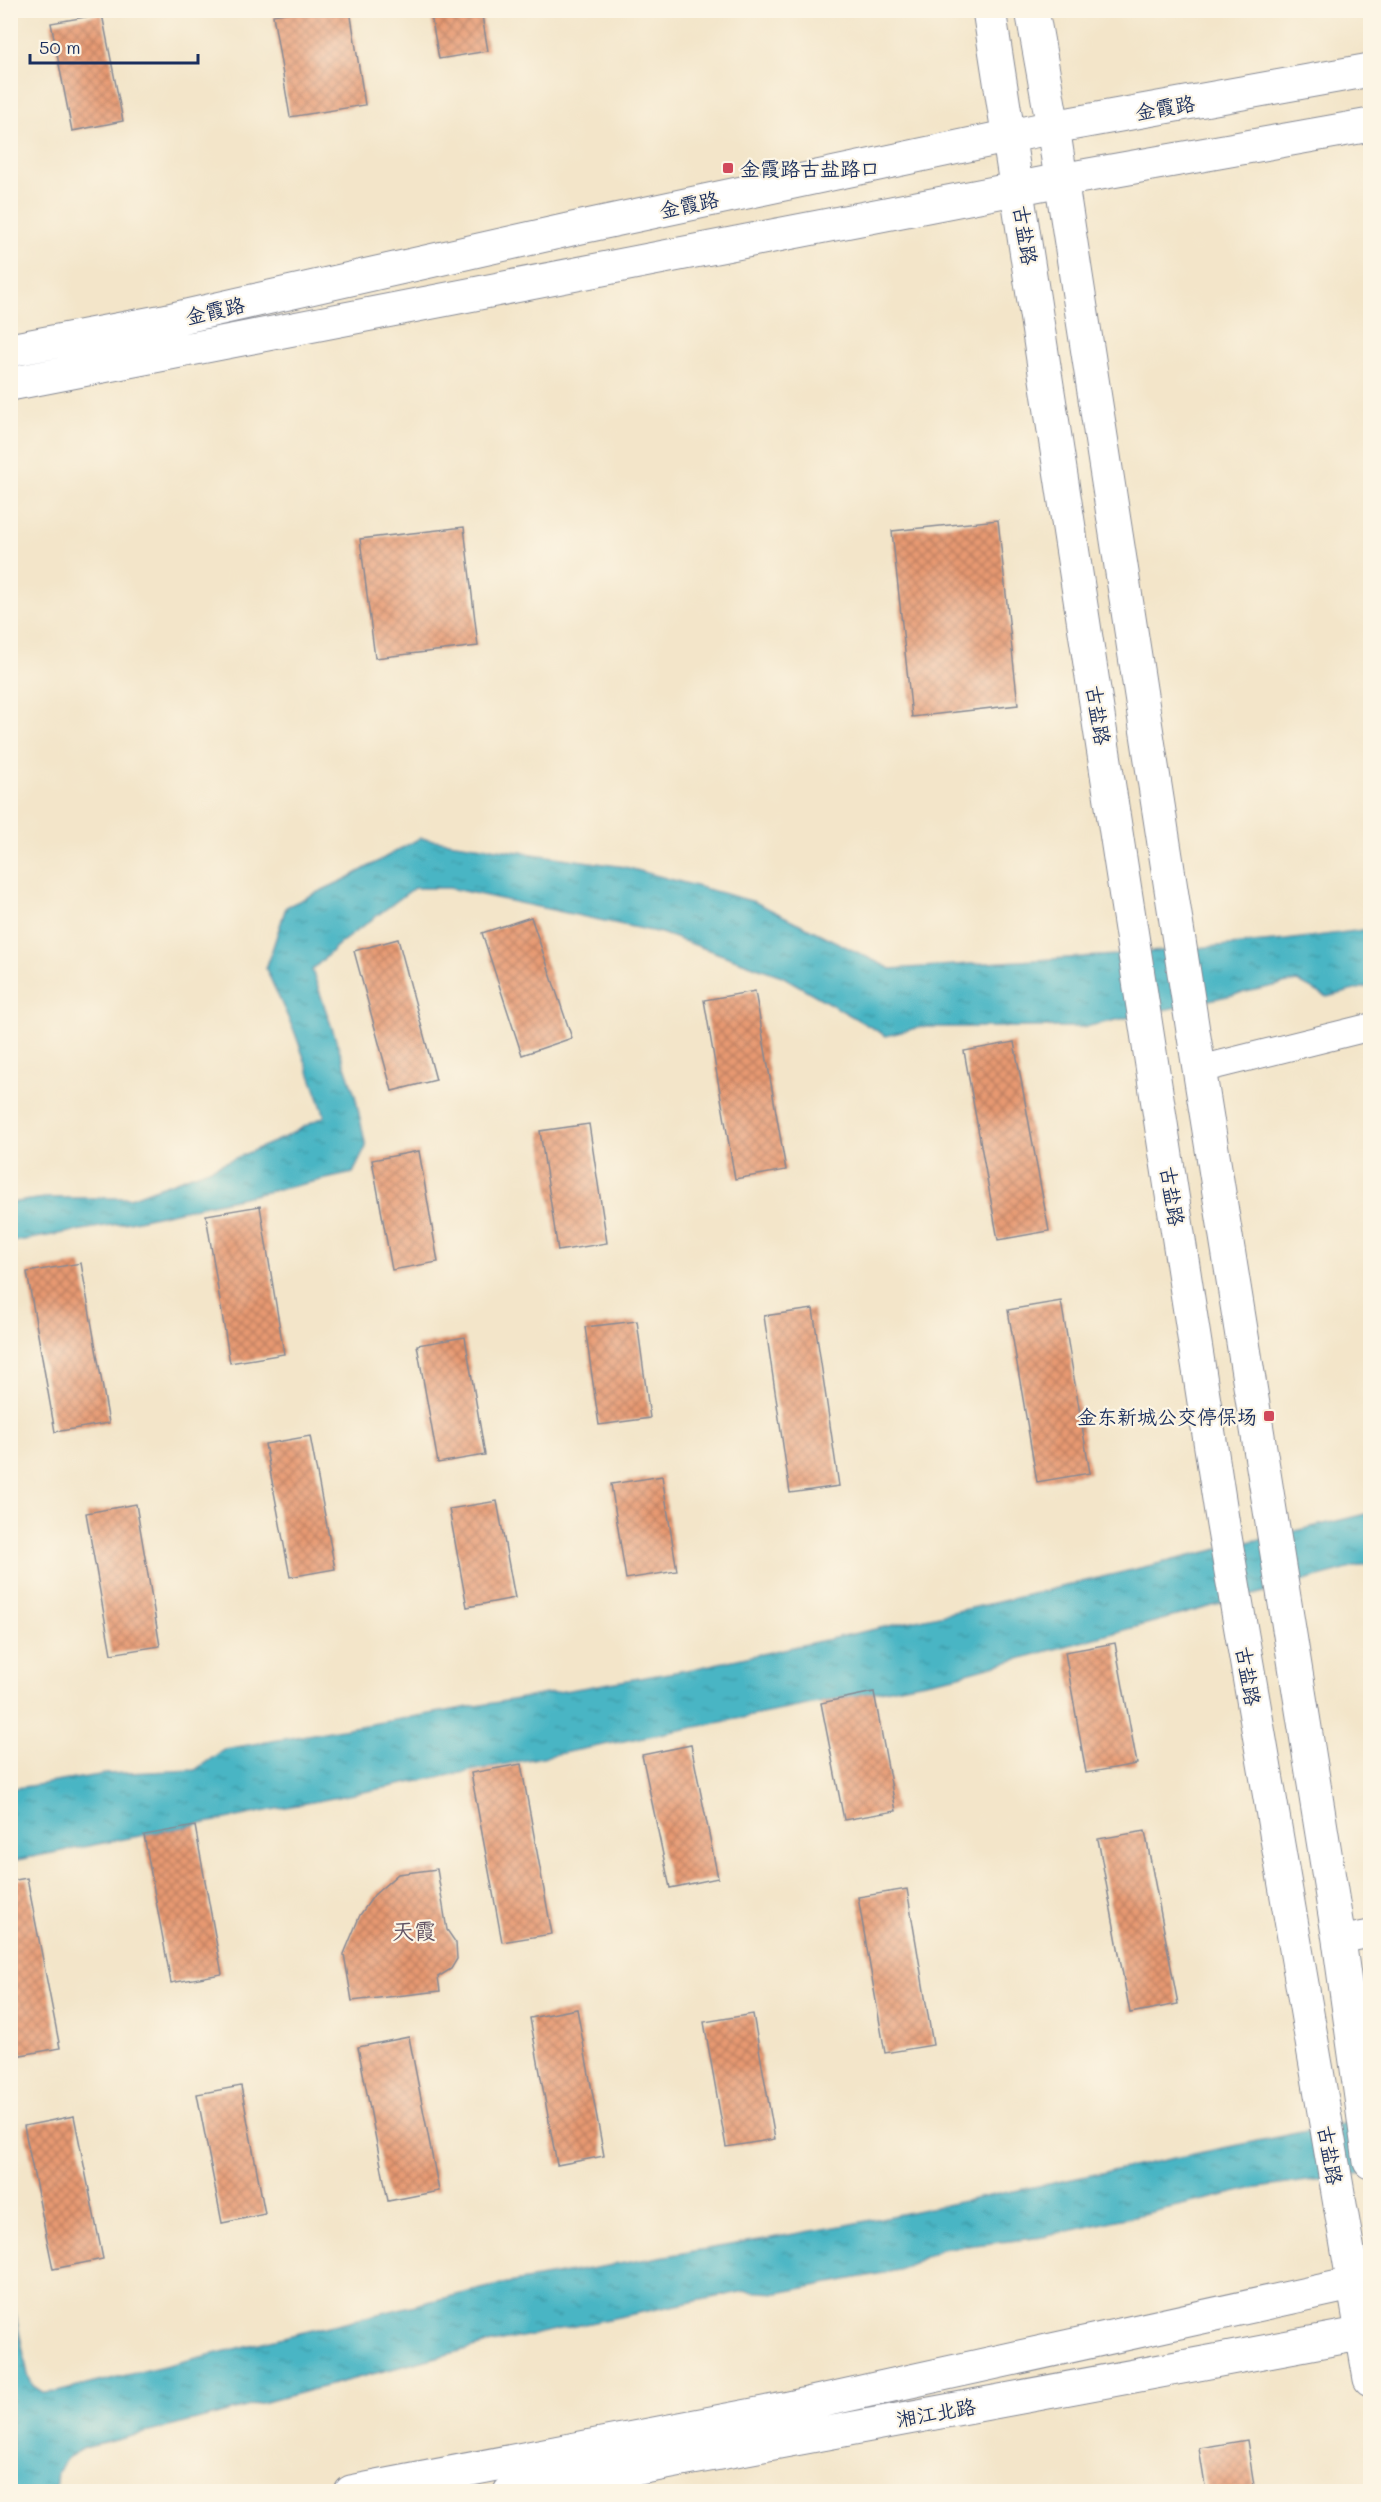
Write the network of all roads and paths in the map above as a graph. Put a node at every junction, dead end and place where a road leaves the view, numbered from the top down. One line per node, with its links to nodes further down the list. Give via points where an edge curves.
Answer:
1 (989, 10): 6 (street, 古盐路)
2 (1032, 10): 5 (street, 古盐路)
3 (1371, 70): 5 (street, 金霞路)
4 (1371, 125): 7 (street, 金霞路)
5 (1053, 127): 6 (street, 金霞路); 7 (street, 古盐路)
6 (1009, 136): 8 (street, 古盐路); 9 (street, 金霞路, via 164,321)
7 (1061, 180): 8 (street, 金霞路); 12 (street, 古盐路)
8 (1019, 190): 10 (street, 金霞路); 15 (street, 古盐路, via 1223,1525 1323,2109)
9 (10, 350)
10 (10, 384)
11 (1371, 1028): 12 (street)
12 (1201, 1069): 13 (street, 古盐路, via 1284,1602)
13 (1355, 1937): 14 (street, 古盐路, via 1364,2108)
14 (1371, 2163)
15 (1362, 2283): 16 (street, 古盐路); 18 (street, via 784,2409)
16 (1367, 2333): 17 (street, 古盐路); 19 (street, 湘江北路)
17 (1371, 2379)
18 (351, 2492)
19 (510, 2492)

